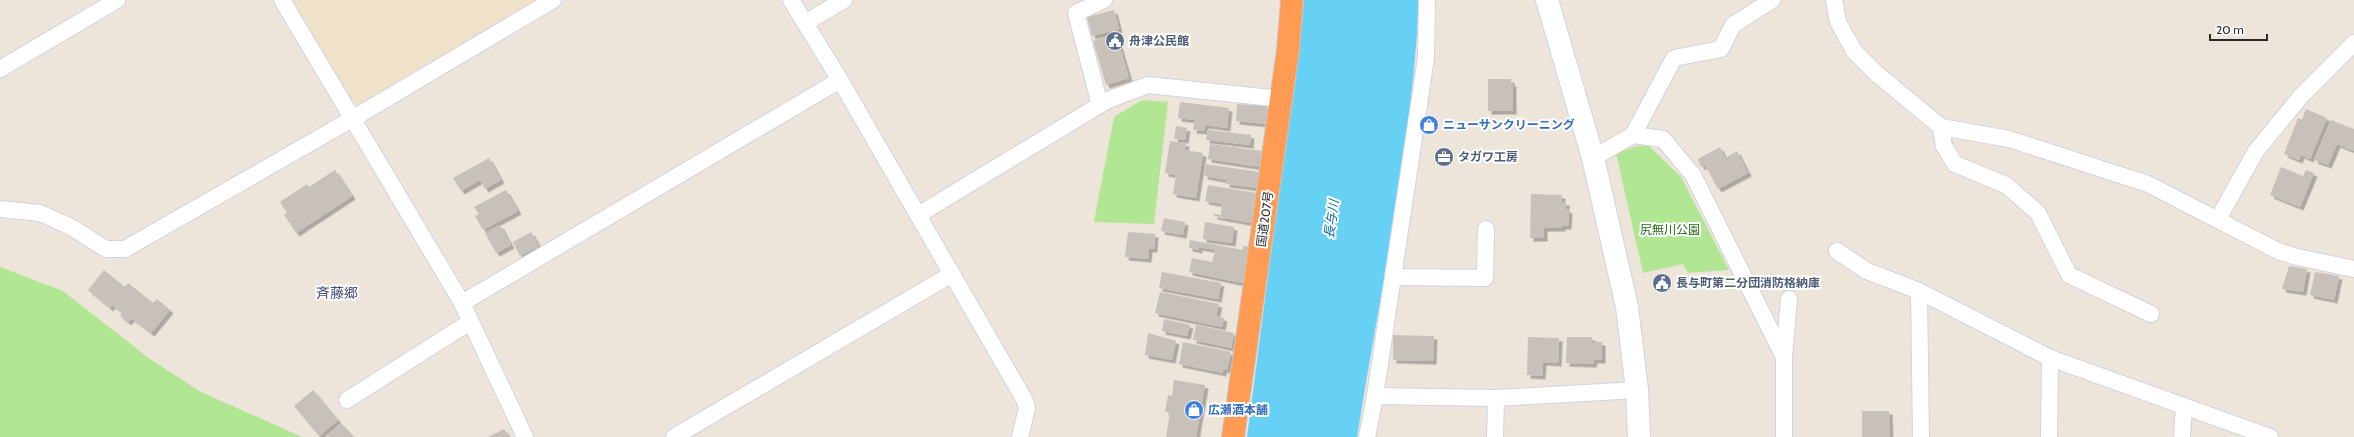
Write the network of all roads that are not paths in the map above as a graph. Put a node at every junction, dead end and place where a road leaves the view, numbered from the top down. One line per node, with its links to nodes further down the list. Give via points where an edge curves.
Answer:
1 (117, 0): 14 (street)
2 (282, 0): 18 (street)
3 (553, 0): 18 (street)
4 (791, 0): 12 (street)
5 (844, 0): 12 (street)
6 (1104, 0): 17 (street, via 1076,13)
7 (1292, 0): 16 (highway, 国道207号)
8 (1427, 0): 29 (street, via 1426,58)
9 (1547, 0): 21 (street)
10 (1772, 0): 20 (street, via 1733,25 1721,49 1674,58)
11 (1834, 0): 19 (street, via 1838,22 1854,51 1877,74)
12 (805, 23): 15 (street)
13 (2354, 43): 24 (street, via 2302,95 2256,151)
14 (0, 69)
15 (840, 80): 23 (street); 32 (street)
16 (1281, 99): 17 (street, via 1148,85); 45 (highway, 国道207号)
17 (1100, 105): 23 (street)
18 (352, 119): 22 (street, via 125,249 106,249 71,227 40,213); 32 (street)
19 (1940, 127): 24 (street, via 2009,139 2148,184); 33 (street, via 1944,146 1955,164 2006,185 2038,213 2069,275)
20 (1633, 135): 21 (street); 35 (street, via 1663,139 1693,175)
21 (1593, 158): 37 (street, via 1627,307)
22 (0, 209)
23 (918, 215): 28 (street)
24 (2218, 219): 27 (street, via 2278,251)
25 (1486, 229): 29 (street, via 1485,278)
26 (1836, 251): 30 (street, via 1867,271)
27 (2354, 269)
28 (952, 274): 43 (street); 44 (street, via 1024,399 1027,408)
29 (1393, 277): 38 (street)
30 (1919, 291): 36 (street); 50 (street)
31 (1789, 299): 35 (street)
32 (462, 303): 34 (street)
33 (2151, 314)
34 (470, 322): 40 (street); 42 (street)
35 (1784, 357): 49 (street)
36 (2050, 358): 41 (street); 51 (street)
37 (1637, 390): 39 (street); 48 (street)
38 (1375, 396): 39 (street); 46 (street)
39 (1496, 398): 47 (street)
40 (346, 400)
41 (2184, 406): 52 (street); 53 (street)
42 (525, 437)
43 (674, 437)
44 (1020, 437)
45 (1233, 437)
46 (1367, 437)
47 (1495, 437)
48 (1639, 437)
49 (1784, 437)
50 (1921, 437)
51 (2049, 437)
52 (2182, 437)
53 (2270, 437)

